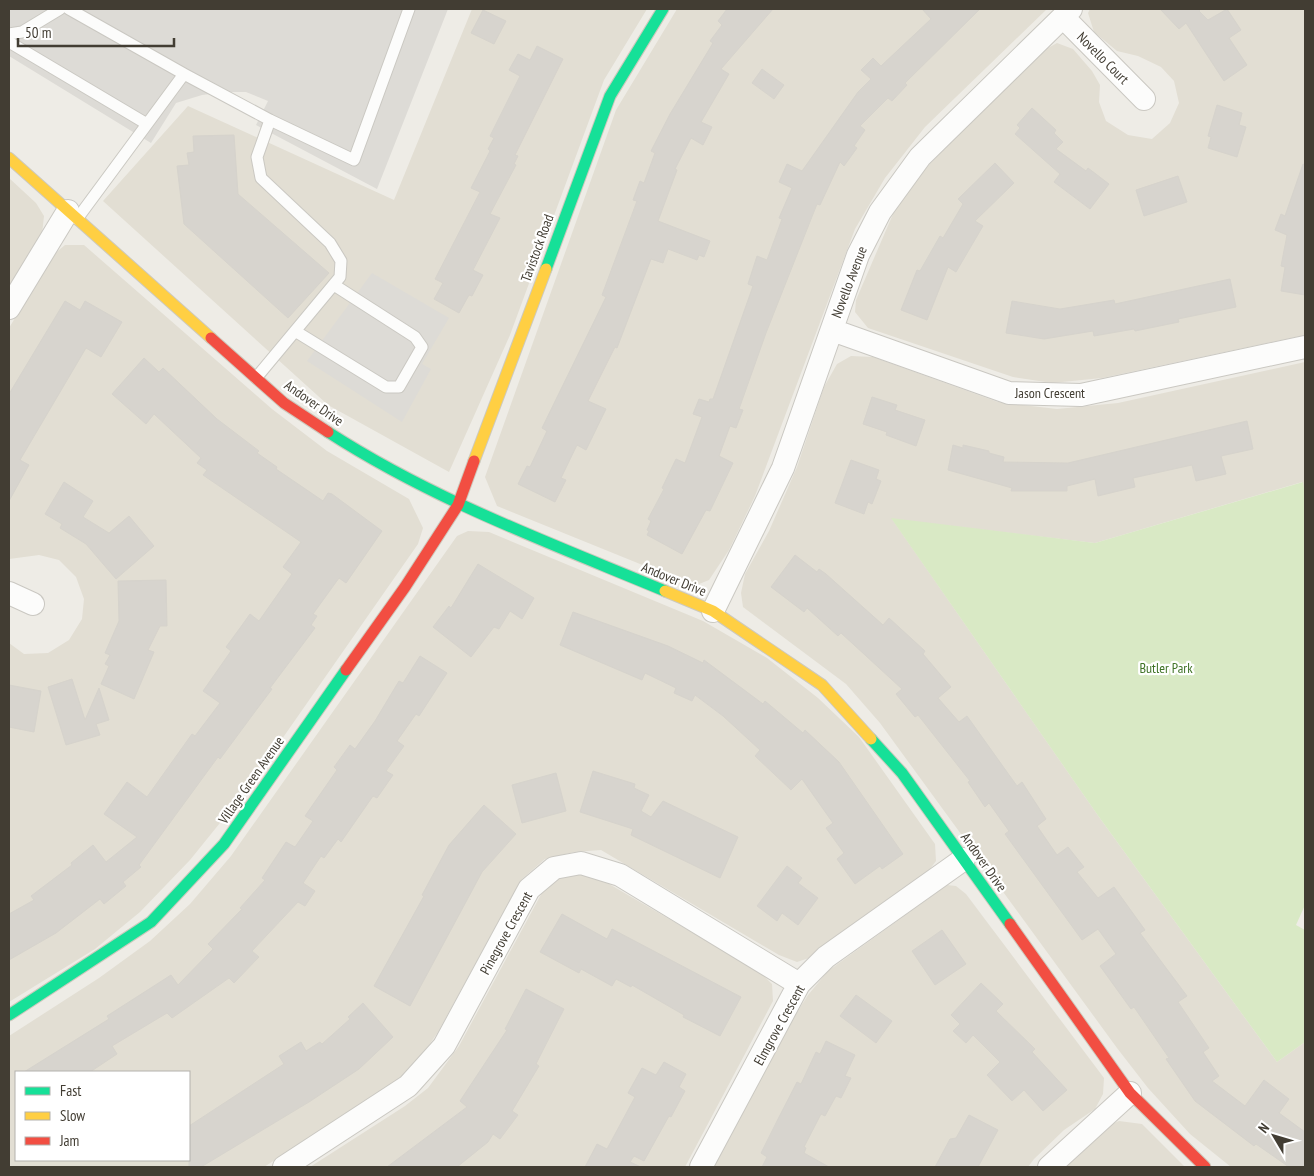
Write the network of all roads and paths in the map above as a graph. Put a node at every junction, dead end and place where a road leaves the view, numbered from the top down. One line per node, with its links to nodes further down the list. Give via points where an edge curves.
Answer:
1 (60, 9): 6 (lane, via 22,32)
2 (69, 9): 8 (lane)
3 (409, 9): 10 (lane, via 354,160)
4 (663, 9): 20 (street, Tavistock Road, via 610,96)
5 (1067, 13): 9 (street, Novello Court); 16 (street, Novello Avenue, via 920,156 876,221 858,255)
6 (9, 34)
7 (9, 42): 11 (lane)
8 (184, 74): 10 (lane); 11 (lane)
9 (1144, 99)
10 (270, 120): 14 (lane, via 257,157 261,178 330,243 341,261 340,277)
11 (147, 124): 13 (lane)
12 (9, 158): 13 (street, Andover Drive)
13 (73, 215): 15 (street); 19 (street, Andover Drive)
14 (334, 285): 17 (lane); 17 (lane, via 415,337 422,347 399,387 386,387)
15 (9, 308)
16 (832, 330): 18 (street, Jason Crescent, via 1009,393 1081,395); 23 (street, Novello Avenue, via 783,468)
17 (295, 331): 19 (lane)
18 (1305, 347)
19 (256, 378): 20 (street, Andover Drive, via 284,403 359,452)
20 (458, 505): 23 (street, Andover Drive); 26 (street, Village Green Avenue, via 406,587 224,844 151,922)
21 (9, 593): 22 (street)
22 (33, 604)
23 (713, 611): 24 (street, Andover Drive, via 822,685 902,772)
24 (964, 859): 25 (street, Elmgrove Crescent, via 826,957); 27 (street, Andover Drive)
25 (799, 984): 28 (street, Pinegrove Crescent, via 620,875 581,863 554,868 529,889 444,1046 408,1086); 29 (street, Elmgrove Crescent)
26 (9, 1015)
27 (1130, 1093): 30 (street); 31 (street, Andover Drive)
28 (284, 1167)
29 (701, 1167)
30 (1048, 1167)
31 (1205, 1167)

